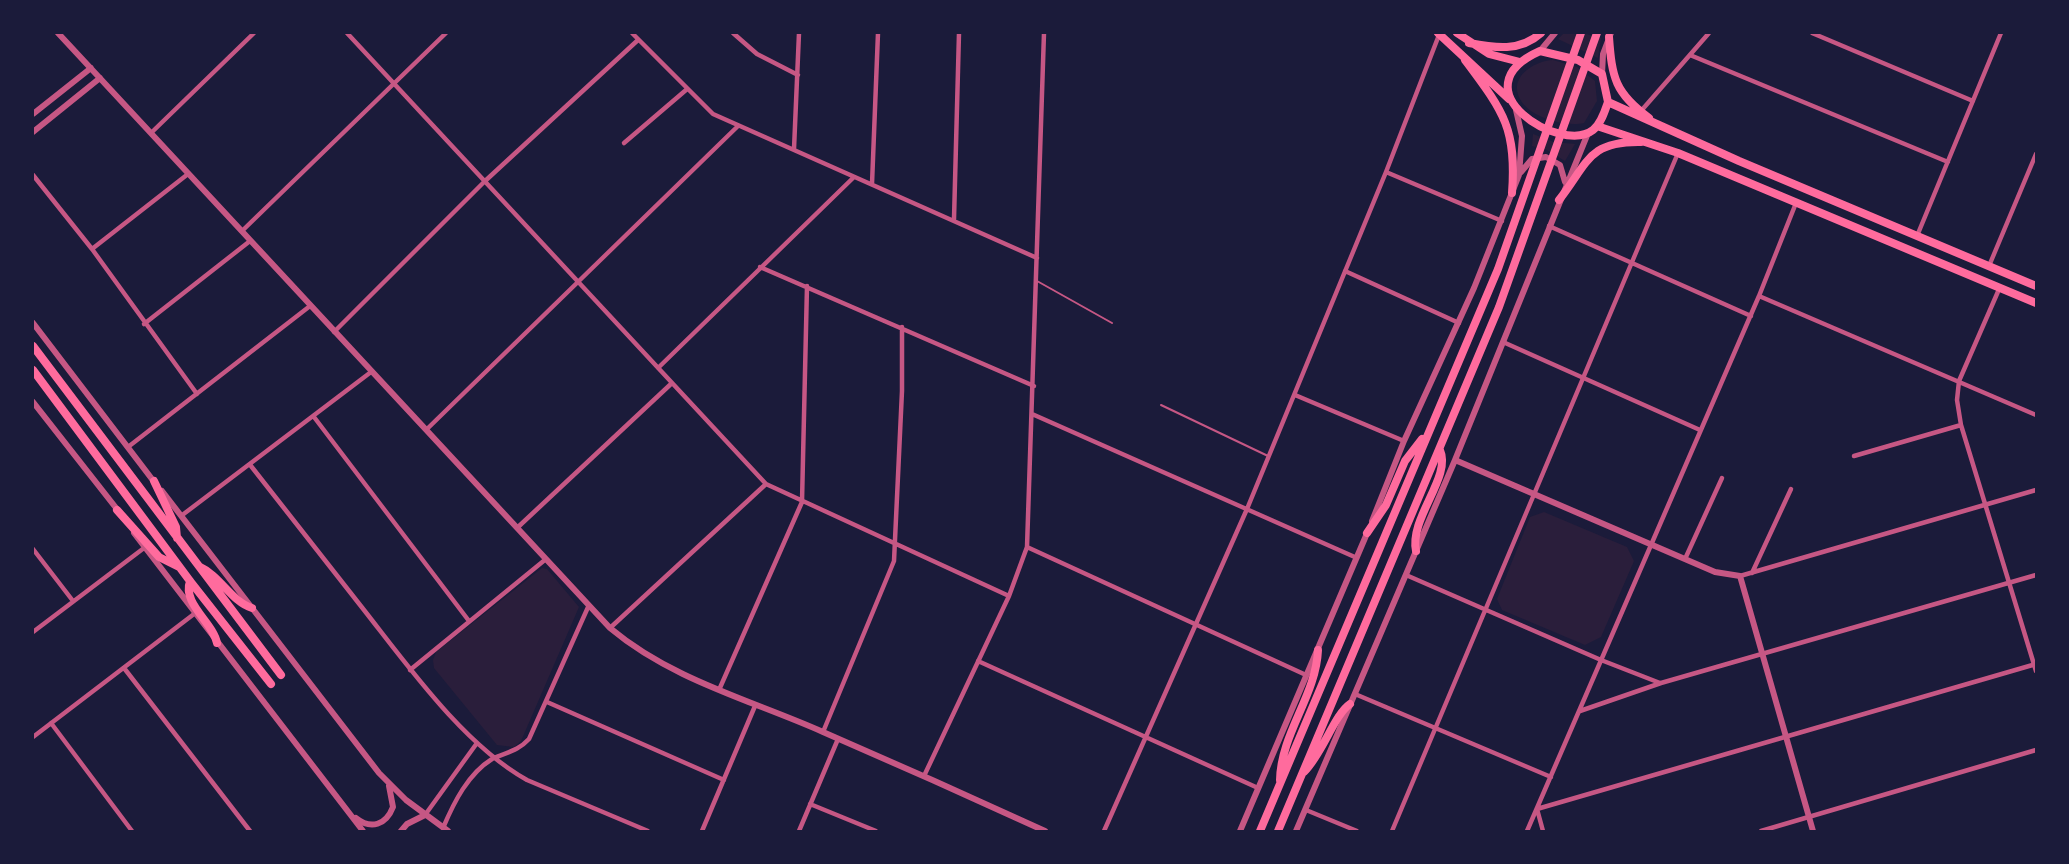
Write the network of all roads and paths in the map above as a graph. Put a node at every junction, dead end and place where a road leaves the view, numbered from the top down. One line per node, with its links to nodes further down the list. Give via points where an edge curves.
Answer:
1 (58, 33): 28 (street)
2 (254, 33): 44 (street)
3 (347, 33): 32 (street)
4 (446, 33): 32 (street)
5 (632, 33): 22 (street)
6 (733, 33): 29 (street, via 757,54)
7 (799, 33): 29 (street)
8 (879, 33): 58 (street)
9 (960, 33): 62 (street)
10 (1044, 33): 69 (street)
11 (1457, 33): 23 (main road)
12 (1541, 33): 23 (main road, via 1510,48)
13 (1555, 33): 24 (street)
14 (1581, 33): 108 (main road, via 1485,301)
15 (1598, 33): 111 (main road, via 1499,307)
16 (1709, 33): 25 (street)
17 (1812, 33): 35 (street)
18 (1993, 33): 21 (street)
19 (1439, 34): 26 (main road); 51 (street)
20 (1608, 34): 30 (street); 39 (main road, via 1615,81)
21 (2001, 34): 35 (street)
22 (638, 40): 33 (street); 56 (street)
23 (1469, 43): 27 (main road, via 1489,54)
24 (1540, 51): 27 (main road); 30 (main road, via 1578,60)
25 (1690, 55): 39 (street); 50 (street)
26 (1465, 60): 34 (main road); 59 (main road, via 1506,120 1513,158)
27 (1520, 62): 34 (main road, via 1510,79)
28 (91, 68): 31 (street); 38 (street)
29 (798, 75): 47 (street)
30 (1602, 75): 36 (main road)
31 (100, 78): 42 (street); 44 (street)
32 (394, 84): 56 (street); 65 (street)
33 (686, 90): 40 (street, via 713,114); 46 (street)
34 (1509, 99): 37 (main road)
35 (1973, 101): 50 (street)
36 (1608, 102): 39 (main road); 41 (main road)
37 (1516, 110): 43 (main road, via 1565,135); 53 (street, via 1522,136)
38 (33, 114)
39 (1639, 114): 66 (main road)
40 (738, 126): 47 (street); 75 (street)
41 (1597, 126): 43 (main road); 45 (main road)
42 (33, 132)
43 (1588, 133): 57 (street)
44 (151, 134): 52 (street)
45 (1648, 142): 48 (main road); 60 (main road, via 1611,143 1600,148)
46 (624, 143)
47 (794, 149): 55 (street)
48 (1678, 153): 61 (main road); 70 (street)
49 (2036, 154): 71 (street)
50 (1948, 162): 66 (street)
51 (1386, 172): 63 (street); 73 (street)
52 (188, 174): 65 (street); 68 (street)
53 (1519, 175): 57 (street, via 1532,159 1546,157 1560,165); 59 (street)
54 (33, 176): 68 (street)
55 (854, 177): 58 (street); 72 (street)
56 (484, 182): 75 (street); 88 (street)
57 (1566, 183): 60 (street)
58 (872, 184): 62 (street)
59 (1512, 193): 63 (street)
60 (1559, 200): 64 (street)
61 (1796, 203): 78 (main road); 79 (street)
62 (954, 219): 69 (street)
63 (1502, 221): 83 (street)
64 (1549, 226): 70 (street); 89 (street)
65 (242, 231): 67 (street)
66 (1917, 236): 71 (main road)
67 (250, 241): 81 (street); 86 (street)
68 (92, 249): 86 (street)
69 (1037, 258): 74 (street)
70 (1632, 263): 82 (street); 94 (street)
71 (1989, 266): 77 (main road)
72 (760, 267): 76 (street); 91 (street)
73 (1345, 271): 83 (street); 99 (street)
74 (1037, 281): 85 (lane); 97 (street)
75 (577, 282): 91 (street); 106 (street)
76 (807, 286): 87 (street); 122 (street)
77 (2036, 286)
78 (2000, 288): 80 (main road); 95 (street)
79 (1759, 296): 82 (street); 95 (street)
80 (2036, 303)
81 (310, 306): 88 (street); 98 (street)
82 (1750, 316): 107 (street)
83 (1459, 322): 109 (street)
84 (33, 323): 110 (street)
85 (1112, 323)
86 (144, 324): 98 (street)
87 (902, 327): 97 (street); 130 (street)
88 (334, 332): 93 (street)
89 (1503, 342): 94 (street); 114 (street)
90 (33, 346): 129 (main road)
91 (658, 368): 96 (street)
92 (33, 370): 140 (main road)
93 (371, 372): 104 (street); 106 (street)
94 (1584, 378): 107 (street); 121 (street)
95 (1959, 381): 103 (street); 105 (street)
96 (672, 383): 118 (street); 127 (street)
97 (1034, 386): 102 (street)
98 (197, 394): 110 (street)
99 (1295, 395): 109 (street); 112 (street)
100 (33, 402): 125 (street)
101 (1161, 405): 112 (lane)
102 (1032, 414): 124 (street); 132 (street)
103 (2036, 415)
104 (314, 417): 115 (street); 153 (street)
105 (1961, 425): 113 (street); 123 (street)
106 (426, 430): 127 (street)
107 (1701, 430): 131 (street)
108 (1425, 436): 128 (main road, via 1405,461 1386,505); 191 (main road)
109 (1404, 441): 128 (street)
110 (128, 447): 117 (street)
111 (1440, 450): 135 (main road, via 1442,464 1415,531); 186 (main road)
112 (1268, 456): 124 (street)
113 (1854, 456)
114 (1455, 460): 121 (street); 135 (street)
115 (251, 466): 126 (street); 164 (street)
116 (1722, 478): 138 (street)
117 (154, 481): 126 (street); 129 (main road, via 176,527)
118 (766, 484): 122 (street); 155 (street)
119 (1791, 489): 141 (street)
120 (2036, 490): 123 (street)
121 (1534, 495): 131 (street); 151 (street)
122 (802, 502): 130 (street); 170 (street)
123 (1985, 504): 141 (street); 146 (street)
124 (1247, 509): 136 (street); 154 (street)
125 (117, 510): 133 (street); 140 (main road, via 159,557)
126 (182, 516): 150 (street)
127 (517, 528): 137 (street)
128 (1368, 533): 136 (street)
129 (177, 538): 139 (main road)
130 (896, 544): 147 (street); 178 (street, via 888,576)
131 (1650, 544): 138 (street); 160 (street)
132 (1028, 547): 147 (street); 154 (street)
133 (144, 548): 148 (street); 152 (street)
134 (33, 549): 148 (street)
135 (1416, 551): 142 (street)
136 (1357, 558): 158 (street)
137 (546, 559): 149 (street); 153 (street)
138 (1685, 559): 144 (street, via 1715,572)
139 (198, 566): 150 (main road); 166 (main road)
140 (179, 567): 145 (main road)
141 (1752, 573): 144 (street)
142 (1406, 575): 151 (street); 171 (street)
143 (2036, 575): 146 (street)
144 (1740, 576): 159 (street)
145 (190, 581): 157 (main road, via 191,598); 169 (main road)
146 (2010, 582): 159 (street); 162 (street)
147 (1009, 596): 161 (street)
148 (73, 601): 156 (street)
149 (589, 605): 155 (street); 172 (street)
150 (252, 608): 190 (street)
151 (1485, 610): 160 (street); 177 (street)
152 (194, 614): 157 (street); 163 (street)
153 (470, 621): 164 (street)
154 (1197, 624): 167 (street); 180 (street)
155 (610, 628): 170 (street, via 639,652)
156 (33, 632)
157 (217, 643): 196 (street)
158 (1317, 650): 167 (street); 191 (main road, via 1315,675 1282,757)
159 (1761, 656): 168 (street); 181 (street)
160 (1601, 660): 168 (street); 175 (street)
161 (978, 661): 180 (street); 187 (street)
162 (2035, 664): 165 (street); 181 (street)
163 (124, 668): 176 (street); 201 (street)
164 (410, 670): 183 (street)
165 (2036, 671)
166 (281, 675)
167 (1306, 675): 192 (street)
168 (1661, 683): 175 (street)
169 (271, 684)
170 (719, 690): 174 (street)
171 (1355, 694): 173 (street); 177 (street)
172 (547, 702): 185 (street, via 522,747); 189 (street)
173 (1350, 704): 186 (main road, via 1340,714 1316,760); 195 (street)
174 (755, 706): 178 (street); 189 (street)
175 (1580, 711): 188 (street)
176 (51, 723): 179 (street); 200 (street)
177 (1436, 728): 188 (street); 215 (street)
178 (823, 732): 182 (street)
179 (33, 737)
180 (1146, 738): 192 (street); 209 (street)
181 (1786, 738): 194 (street); 198 (street)
182 (838, 739): 187 (street); 193 (street)
183 (477, 743): 185 (street); 197 (street)
184 (2036, 750): 198 (street)
185 (495, 758): 199 (street, via 469,781 451,809); 204 (street, via 547,790)
186 (1301, 775): 212 (main road)
187 (924, 776): 208 (street)
188 (1551, 777): 194 (street)
189 (724, 780): 205 (street)
190 (387, 781): 196 (street, via 393,807 386,821 369,825); 197 (street)
191 (1280, 784): 211 (main road)
192 (1258, 788): 210 (street)
193 (810, 804): 206 (street); 207 (street)
194 (1537, 809): 216 (street); 217 (street)
195 (1306, 810): 213 (street); 214 (street)
196 (348, 813): 202 (street)
197 (425, 815): 199 (street); 203 (street)
198 (1809, 817): 218 (street); 219 (street)
199 (445, 830)
200 (132, 831)
201 (250, 831)
202 (363, 831)
203 (401, 831)
204 (648, 831)
205 (702, 831)
206 (799, 831)
207 (876, 831)
208 (1045, 831)
209 (1104, 831)
210 (1240, 831)
211 (1260, 831)
212 (1278, 831)
213 (1296, 831)
214 (1357, 831)
215 (1392, 831)
216 (1527, 831)
217 (1543, 831)
218 (1761, 831)
219 (1813, 831)

